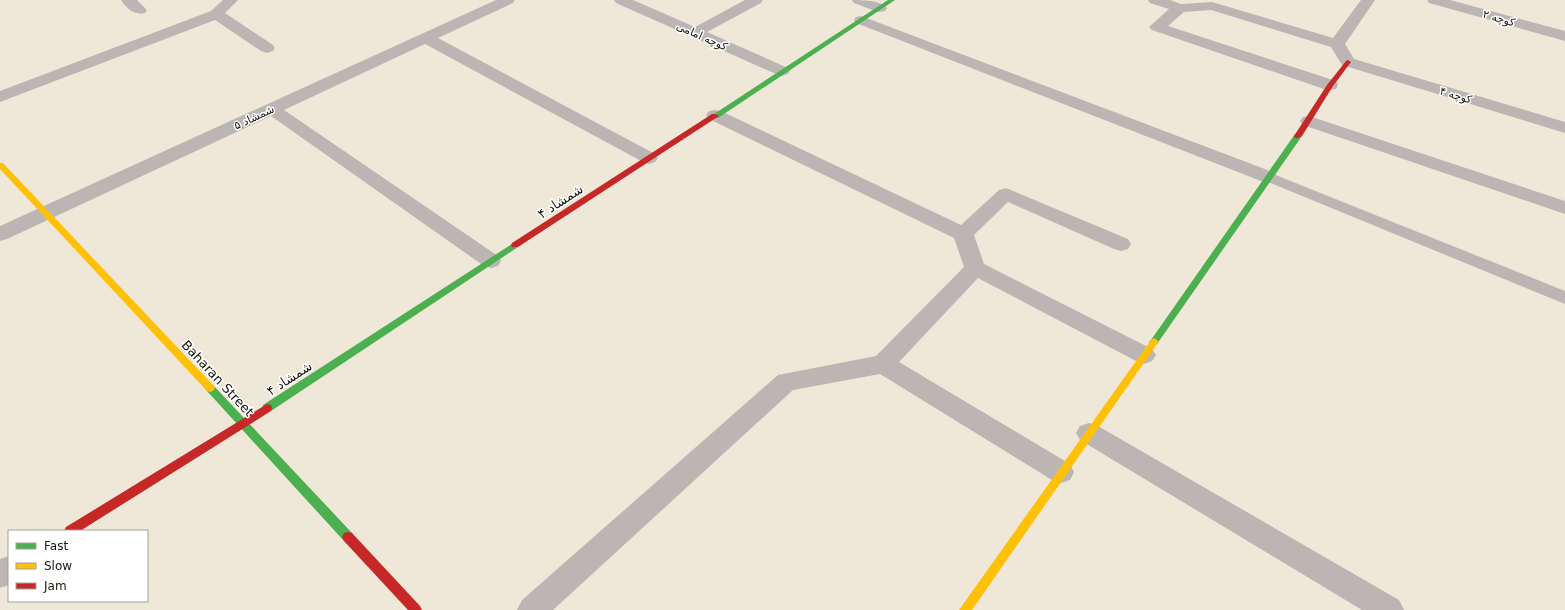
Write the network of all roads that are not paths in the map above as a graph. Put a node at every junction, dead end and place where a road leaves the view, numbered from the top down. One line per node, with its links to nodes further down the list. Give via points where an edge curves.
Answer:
1 (128, 0): 13 (street)
2 (231, 0): 14 (street)
3 (621, 0): 16 (street, کوچه امامی)
4 (756, 0): 16 (street)
5 (859, 0): 11 (street)
6 (1155, 0): 12 (street)
7 (1368, 0): 19 (street)
8 (1434, 0): 17 (street, کوچه ۲)
9 (493, 2): 18 (street, شمشاد ۵)
10 (1215, 3): 12 (street); 19 (street)
11 (886, 4): 15 (street, شمشاد ۴)
12 (1180, 8): 23 (street, via 1157,27)
13 (140, 10)
14 (216, 14): 20 (street); 24 (street)
15 (861, 20): 22 (street, شمشاد ۴); 31 (street)
16 (695, 33): 22 (street, کوچه امامی)
17 (1565, 36)
18 (426, 38): 25 (street, شمشاد ۵); 29 (street)
19 (1337, 44): 21 (street)
20 (267, 48)
21 (1348, 62): 23 (street); 28 (street, کوچه ۴)
22 (782, 71): 26 (street, شمشاد ۴)
23 (1330, 85): 27 (street)
24 (0, 97)
25 (272, 109): 33 (street, شمشاد ۵); 37 (street)
26 (715, 115): 29 (street, شمشاد ۴); 35 (street)
27 (1309, 121): 31 (street); 32 (street)
28 (1565, 128)
29 (649, 158): 37 (street, شمشاد ۴)
30 (0, 165): 33 (street, Baharan Street)
31 (1268, 177): 39 (lane); 40 (street)
32 (1565, 208)
33 (46, 213): 34 (street, شمشاد ۵); 42 (street, Baharan Street)
34 (0, 234)
35 (963, 234): 36 (street, via 1006,194); 38 (street)
36 (1121, 244)
37 (491, 261): 42 (street, شمشاد ۴)
38 (975, 268): 40 (street); 41 (street)
39 (1565, 298)
40 (1144, 355): 43 (street)
41 (883, 364): 44 (street); 47 (street, via 786,382)
42 (243, 423): 45 (street, شمشاد ۴); 46 (street, Baharan Street)
43 (1089, 433): 44 (street); 49 (street)
44 (1061, 472): 48 (street)
45 (72, 530)
46 (416, 610)
47 (532, 610)
48 (965, 610)
49 (1390, 610)

